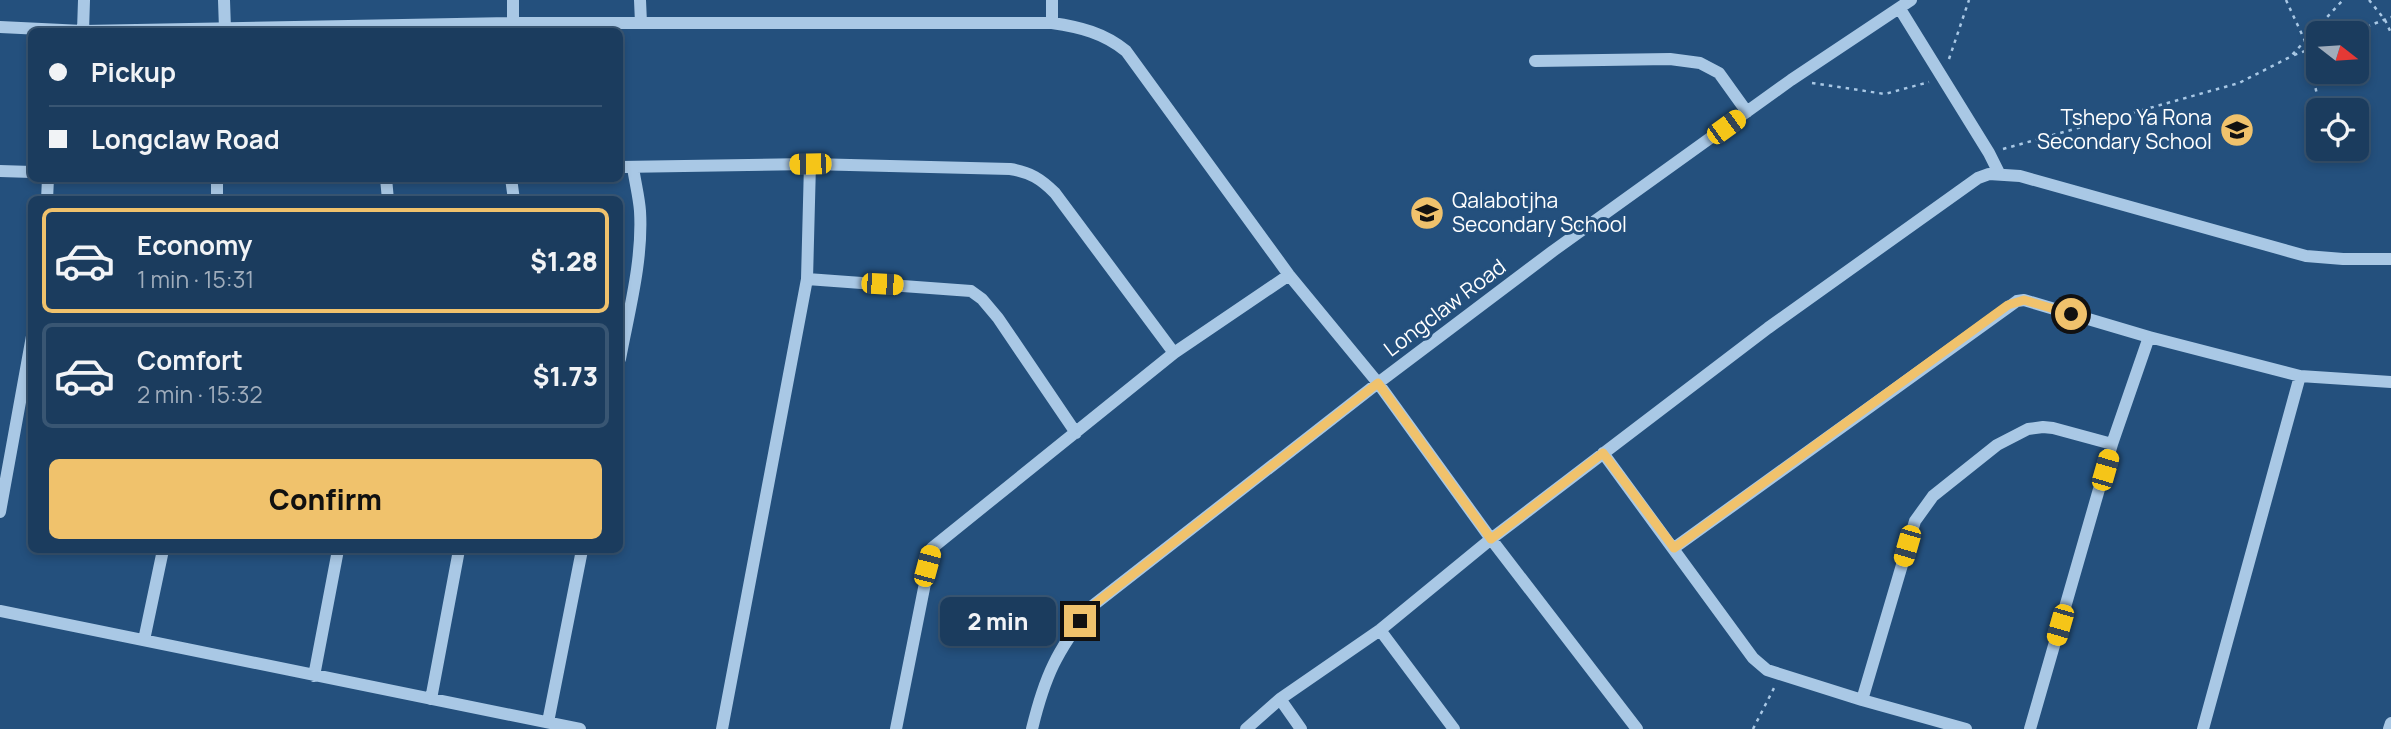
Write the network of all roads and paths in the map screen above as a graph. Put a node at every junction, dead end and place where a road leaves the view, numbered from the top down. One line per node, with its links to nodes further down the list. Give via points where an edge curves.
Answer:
1 (84, 0): 20 (street)
2 (224, 0): 21 (street)
3 (513, 0): 18 (street)
4 (640, 0): 14 (street)
5 (1052, 0): 15 (street)
6 (1911, 0): 11 (street, Longclaw Road)
7 (1969, 0): 29 (path)
8 (2287, 0): 24 (path)
9 (2343, 0): 24 (path)
10 (2369, 0): 13 (path)
11 (1900, 9): 29 (street); 30 (street, Longclaw Road)
12 (2391, 18): 13 (path)
13 (2385, 20): 16 (path); 23 (path)
14 (641, 23): 15 (street); 18 (street)
15 (1052, 23): 40 (street, via 1091,31 1126,51)
16 (2370, 26)
17 (0, 27): 19 (street)
18 (514, 27): 22 (street)
19 (28, 28)
20 (83, 28)
21 (225, 28)
22 (370, 28)
23 (2391, 33)
24 (2305, 41): 25 (path); 27 (path)
25 (2306, 46)
26 (2306, 50): 27 (path)
27 (2290, 57): 32 (path, via 2239,83)
28 (1535, 61): 31 (street, via 1670,59 1700,63 1719,73)
29 (1943, 79): 30 (path, via 1885,94); 32 (street)
30 (1791, 80): 31 (street, Longclaw Road)
31 (1747, 112): 48 (street, Longclaw Road)
32 (1989, 153): 38 (street)
33 (810, 164): 35 (street); 41 (street); 44 (street, via 1010,169 1036,176 1055,193)
34 (623, 167): 35 (street)
35 (633, 167): 43 (street, via 640,211 635,280)
36 (0, 171): 37 (street)
37 (28, 172)
38 (1999, 173): 39 (street, via 2306,256); 51 (street, via 1978,178)
39 (2391, 258)
40 (1289, 275): 44 (street); 48 (street)
41 (807, 279): 49 (street, via 971,291 998,318); 70 (street)
42 (2149, 337): 46 (street); 50 (street); 54 (street, via 2017,301)
43 (623, 343)
44 (1174, 353): 49 (street)
45 (28, 358): 52 (street)
46 (2300, 376): 47 (street); 80 (street)
47 (2391, 382)
48 (1378, 383): 53 (street); 72 (street, Longclaw Road, via 1091,607 1058,652)
49 (1076, 433): 71 (street, via 932,548)
50 (2112, 444): 66 (street, via 2053,428 2028,429 1997,445 1933,496 1914,521); 79 (street)
51 (1603, 453): 53 (street); 54 (street)
52 (0, 512)
53 (1491, 539): 60 (street); 76 (street)
54 (1674, 548): 62 (street, via 1753,658)
55 (162, 553): 61 (street)
56 (337, 553): 63 (street)
57 (458, 553): 64 (street)
58 (581, 553): 67 (street)
59 (0, 611): 61 (street)
60 (1380, 630): 65 (street); 75 (street)
61 (144, 640): 63 (street)
62 (1781, 674): 66 (street); 77 (path)
63 (314, 676): 64 (street)
64 (431, 699): 67 (street)
65 (1280, 699): 73 (street); 74 (street)
66 (1862, 700): 78 (street)
67 (548, 722): 69 (street)
68 (2391, 723): 81 (street)
69 (580, 729)
70 (722, 729)
71 (896, 729)
72 (1032, 729)
73 (1247, 729)
74 (1301, 729)
75 (1454, 729)
76 (1637, 729)
77 (1754, 729)
78 (1966, 729)
79 (2030, 729)
80 (2203, 729)
81 (2389, 729)

